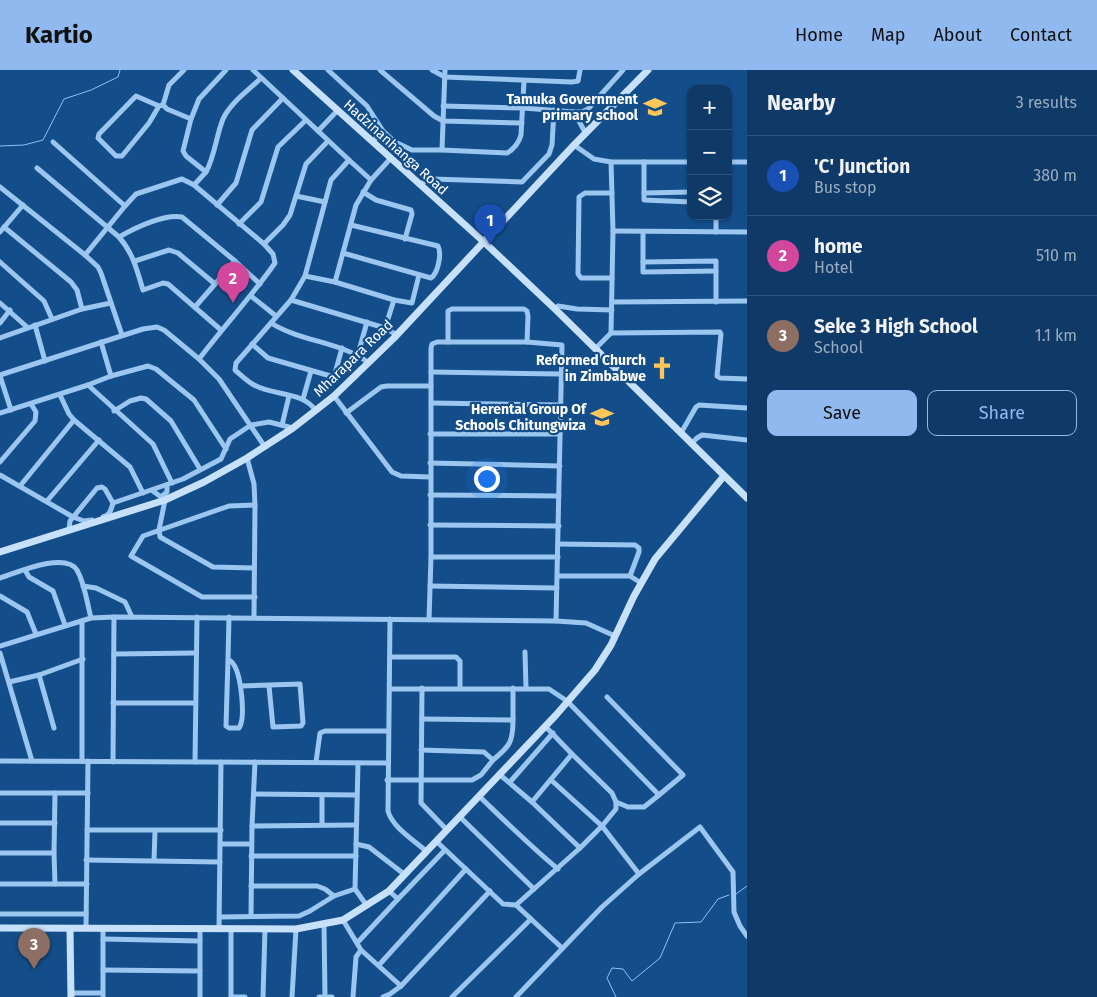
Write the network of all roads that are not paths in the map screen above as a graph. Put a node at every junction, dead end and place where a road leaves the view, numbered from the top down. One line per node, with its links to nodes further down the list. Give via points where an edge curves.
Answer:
1 (184, 70): 16 (street, via 170,85)
2 (226, 70): 22 (street, via 203,94)
3 (253, 70): 13 (street)
4 (292, 70): 20 (street, Hadzinanhanga Road)
5 (328, 70): 26 (street, via 367,106)
6 (380, 70): 24 (street)
7 (432, 70): 12 (street)
8 (446, 70): 12 (street)
9 (580, 70): 14 (street, via 578,81)
10 (623, 70): 21 (street, via 588,109)
11 (648, 70): 28 (street, Mharapara Road)
12 (445, 77): 14 (street); 17 (street)
13 (261, 78): 15 (street); 42 (street, via 228,110)
14 (524, 81): 18 (street)
15 (283, 98): 23 (street); 54 (street, via 252,130 236,183)
16 (161, 105): 16 (street, via 122,156 116,156 98,138 136,96); 22 (street)
17 (443, 106): 18 (street); 24 (street)
18 (523, 108): 19 (street); 25 (street)
19 (554, 110): 21 (street); 44 (street, via 549,154 522,182 432,179)
20 (337, 111): 27 (street); 31 (street, Hadzinanhanga Road)
21 (574, 112): 28 (street)
22 (192, 119): 42 (street, via 183,151)
23 (306, 120): 27 (street); 58 (street, via 278,147 261,202)
24 (443, 121): 25 (street); 33 (street)
25 (522, 123): 33 (street, via 520,140 507,152)
26 (383, 130): 31 (street); 33 (street, via 395,142 412,150)
27 (318, 131): 29 (street)
28 (586, 134): 32 (street, Mharapara Road)
29 (328, 141): 35 (street); 51 (street, via 306,164)
30 (52, 142): 56 (street)
31 (372, 142): 34 (street, Hadzinanhanga Road)
32 (574, 145): 36 (street, via 594,159); 69 (street, Mharapara Road)
33 (442, 150)
34 (391, 158): 43 (street); 44 (street, Hadzinanhanga Road)
35 (349, 160): 43 (street); 52 (street, via 330,180)
36 (612, 162): 37 (street); 49 (street)
37 (644, 162): 38 (street); 50 (street)
38 (687, 162)
39 (732, 162): 40 (street)
40 (747, 162)
41 (37, 168): 61 (street)
42 (206, 172): 45 (street)
43 (371, 180): 47 (street)
44 (418, 184): 69 (street, Hadzinanhanga Road)
45 (194, 185): 54 (street); 56 (street, via 177,180 136,194)
46 (0, 187): 55 (street)
47 (363, 192): 59 (street); 68 (street, via 376,200 411,210)
48 (687, 192): 50 (street)
49 (612, 193): 62 (street); 80 (street, via 585,193 579,197 578,274 581,278)
50 (644, 193): 53 (street, via 646,201)
51 (296, 196): 52 (street); 70 (street, via 290,215)
52 (325, 202): 79 (street)
53 (687, 202)
54 (217, 204): 58 (street)
55 (23, 205): 60 (street); 72 (street)
56 (125, 206): 61 (street)
57 (716, 220): 65 (street)
58 (239, 224): 70 (street)
59 (351, 224): 68 (street); 71 (street)
60 (4, 227): 63 (street); 94 (street, via 71,282 77,290)
61 (108, 228): 67 (street); 72 (street)
62 (612, 231): 64 (street); 80 (street)
63 (0, 232)
64 (643, 232): 65 (street); 76 (street)
65 (716, 232): 66 (street)
66 (747, 232)
67 (119, 237): 73 (street); 74 (street, via 143,225 182,217)
68 (405, 239): 78 (street, via 440,249 434,277)
69 (484, 242): 107 (street, Mharapara Road); 115 (street, Hadzinanhanga Road)
70 (264, 244): 83 (street, via 275,262)
71 (343, 253): 78 (street); 81 (street)
72 (85, 255): 91 (street, via 98,267)
73 (135, 261): 82 (street, via 169,250 178,253); 93 (street, via 143,290 168,284)
74 (234, 261): 82 (street); 83 (street)
75 (0, 262): 98 (street, via 44,301)
76 (643, 262): 77 (street, via 716,261); 77 (street, via 643,272)
77 (716, 271): 89 (street)
78 (419, 275): 86 (street, via 412,304)
79 (305, 276): 81 (street); 85 (street)
80 (612, 278): 88 (street)
81 (335, 282): 86 (street)
82 (215, 284): 93 (street)
83 (260, 284): 84 (street)
84 (251, 296): 97 (street); 105 (street)
85 (291, 300): 97 (street); 99 (street)
86 (394, 300): 104 (street)
87 (747, 301): 89 (street)
88 (612, 302): 89 (street); 96 (street)
89 (716, 302)
90 (0, 303): 95 (street)
91 (111, 303): 94 (street); 108 (street)
92 (558, 306): 96 (street)
93 (195, 308): 105 (street)
94 (82, 309): 98 (street)
95 (10, 310): 101 (street); 103 (street)
96 (612, 310): 106 (street)
97 (276, 316): 100 (street)
98 (52, 319): 102 (street)
99 (367, 322): 104 (street); 116 (street)
100 (270, 323): 113 (street); 114 (street, via 283,331)
101 (0, 324)
102 (35, 325): 103 (street); 118 (street)
103 (27, 328): 109 (street)
104 (384, 328): 107 (street)
105 (221, 330): 117 (street)
106 (611, 334): 115 (street); 125 (street, via 720,332 717,376)
107 (397, 335): 119 (street, Mharapara Road)
108 (122, 336): 110 (street); 117 (street, via 143,328 164,330)
109 (0, 338)
110 (101, 342): 118 (street); 124 (street)
111 (448, 342): 112 (street); 112 (street, via 448,312 452,309 524,309 528,316); 121 (street, via 432,344)
112 (527, 342): 122 (street, via 562,345)
113 (252, 344): 120 (street, via 268,358); 129 (street, via 236,363 235,370 255,386)
114 (342, 348): 116 (street); 120 (street, via 334,377)
115 (595, 350): 147 (street, Hadzinanhanga Road)
116 (358, 354): 119 (street)
117 (199, 359): 142 (street, via 226,387)
118 (45, 361): 123 (street)
119 (369, 363): 130 (street, Mharapara Road)
120 (311, 371): 131 (street)
121 (431, 372): 122 (street); 127 (street)
122 (560, 374): 134 (street)
123 (0, 376): 136 (street)
124 (111, 376): 126 (street); 152 (street, via 148,366 156,369 194,400)
125 (747, 379)
126 (88, 385): 128 (street); 137 (street)
127 (431, 386): 132 (street); 140 (street, via 381,387)
128 (60, 395): 133 (street); 141 (street)
129 (290, 396): 131 (street); 143 (street)
130 (334, 396): 138 (street, Mharapara Road); 140 (street)
131 (304, 399): 138 (street)
132 (431, 403): 134 (street); 145 (street)
133 (31, 404): 136 (street); 154 (street, via 36,412 35,421)
134 (560, 405): 146 (street)
135 (747, 408): 147 (street, via 696,407)
136 (11, 410): 139 (street)
137 (114, 410): 157 (street, via 130,401 146,399 171,421); 161 (street, via 153,444)
138 (316, 411): 144 (street, Mharapara Road)
139 (0, 413)
140 (346, 413): 160 (street, via 392,472 401,476)
141 (74, 420): 148 (street); 162 (street)
142 (251, 425): 143 (street, via 269,422); 151 (street); 152 (street, via 230,439)
143 (282, 425): 144 (street)
144 (293, 428): 151 (street, Mharapara Road)
145 (430, 434): 146 (street); 155 (street)
146 (560, 434): 156 (street)
147 (681, 434): 150 (street, Hadzinanhanga Road)
148 (99, 440): 164 (street, via 130,467); 169 (street)
149 (747, 440): 150 (street, via 702,435)
150 (692, 444): 159 (street, Hadzinanhanga Road)
151 (265, 447): 153 (street, Mharapara Road)
152 (226, 449): 157 (street, via 221,458)
153 (247, 458): 167 (street, Mharapara Road, via 204,482); 171 (street, via 254,484)
154 (0, 462)
155 (430, 463): 156 (street); 160 (street)
156 (560, 466): 166 (street)
157 (200, 470): 161 (street)
158 (0, 475): 162 (street)
159 (724, 476): 168 (street, Hadzinanhanga Road); 187 (street, via 655,559)
160 (430, 477): 165 (street)
161 (170, 484): 163 (street); 167 (street)
162 (20, 486): 169 (street)
163 (152, 491): 164 (street); 167 (street)
164 (141, 495): 170 (street); 172 (street)
165 (430, 495): 166 (street); 174 (street)
166 (559, 496): 175 (street)
167 (163, 498): 172 (street, Mharapara Road); 177 (street)
168 (747, 498)
169 (47, 502): 173 (street)
170 (113, 503): 173 (street, via 107,516 84,521); 173 (street, via 105,489 97,488)
171 (255, 505): 177 (street, via 229,506); 182 (street)
172 (140, 508): 176 (street, Mharapara Road)
173 (73, 517): 176 (street)
174 (430, 525): 175 (street); 180 (street)
175 (559, 526): 178 (street)
176 (69, 530): 179 (street, Mharapara Road)
177 (159, 530): 182 (street, via 160,537 212,567); 192 (street, via 143,536 132,558 202,597)
178 (558, 544): 181 (street); 185 (street, via 635,545 639,552)
179 (0, 552)
180 (430, 557): 181 (street); 189 (street)
181 (558, 557): 184 (street)
182 (254, 568): 192 (street)
183 (25, 570): 186 (street); 188 (street, via 55,561 65,562 76,568); 203 (street, via 29,577 53,591)
184 (558, 576): 185 (street); 190 (street)
185 (630, 576): 187 (street)
186 (0, 578)
187 (641, 583): 205 (street)
188 (83, 586): 194 (street, via 96,588 126,602); 196 (street)
189 (430, 586): 190 (street); 200 (street)
190 (557, 588): 202 (street)
191 (0, 596): 204 (street, via 27,612)
192 (254, 597): 198 (street)
193 (114, 617): 194 (street); 196 (street); 210 (street)
194 (132, 617): 195 (street)
195 (196, 617): 197 (street); 209 (street)
196 (91, 618): 201 (street)
197 (229, 618): 198 (street); 213 (street)
198 (254, 618): 199 (street)
199 (390, 619): 200 (street); 211 (street)
200 (428, 620): 202 (street)
201 (82, 621): 203 (street); 212 (street)
202 (556, 621): 205 (street, via 586,623)
203 (65, 625): 204 (street)
204 (36, 634): 206 (street)
205 (615, 636): 224 (street, via 595,670)
206 (0, 646)
207 (525, 652): 221 (street)
208 (0, 653): 215 (street)
209 (196, 653): 210 (street); 226 (street)
210 (114, 654): 225 (street)
211 (390, 657): 219 (street, via 456,657 460,661); 222 (street)
212 (83, 659): 214 (street); 238 (street)
213 (228, 659): 216 (street, via 234,665); 216 (street, via 225,722 229,728 239,728 242,722)
214 (39, 675): 215 (street); 230 (street)
215 (9, 682): 237 (street)
216 (241, 686): 217 (street)
217 (270, 686): 217 (street, via 300,684 301,726 273,727)
218 (422, 688): 219 (street); 222 (street); 227 (street)
219 (460, 688): 220 (street)
220 (513, 688): 221 (street); 228 (street)
221 (526, 688): 224 (street, via 549,689)
222 (390, 689): 231 (street)
223 (607, 697): 255 (street, via 683,775)
224 (567, 701): 229 (street); 255 (street)
225 (113, 702): 226 (street); 239 (street)
226 (195, 703): 240 (street)
227 (422, 719): 228 (street); 233 (street)
228 (513, 720): 235 (street, via 510,745)
229 (545, 726): 232 (street); 246 (street)
230 (54, 728)
231 (388, 731): 243 (street, via 320,733); 245 (street)
232 (552, 733): 234 (street); 250 (street)
233 (421, 750): 235 (street, via 484,752); 248 (street)
234 (572, 754): 249 (street); 260 (street, via 612,793)
235 (493, 760): 248 (street, via 481,775 472,780)
236 (0, 761): 237 (street)
237 (32, 761): 238 (street)
238 (85, 761): 239 (street); 253 (street)
239 (113, 762): 240 (street)
240 (195, 762): 241 (street)
241 (221, 762): 242 (street); 269 (street)
242 (255, 762): 243 (street); 254 (street)
243 (316, 762): 244 (street)
244 (358, 763): 245 (street); 257 (street)
245 (388, 763): 247 (street)
246 (499, 774): 250 (street); 258 (street)
247 (387, 780): 248 (street); 278 (street, via 389,816)
248 (421, 780): 270 (street, via 422,804)
249 (551, 780): 259 (street); 267 (street)
250 (510, 782): 259 (street)
251 (0, 793): 252 (street)
252 (55, 793): 253 (street); 263 (street)
253 (88, 793): 268 (street)
254 (254, 794): 256 (street); 266 (street)
255 (659, 795): 260 (street, via 644,807 628,807)
256 (322, 796): 257 (street); 264 (street)
257 (356, 796): 265 (street)
258 (479, 796): 261 (street); 286 (street, via 528,845)
259 (532, 802): 276 (street)
260 (616, 802): 267 (street, via 616,809)
261 (460, 817): 270 (street); 294 (street)
262 (0, 823): 263 (street)
263 (55, 823): 280 (street)
264 (322, 824): 265 (street); 266 (street)
265 (356, 825): 275 (street)
266 (252, 826): 274 (street)
267 (602, 826): 276 (street); 289 (street)
268 (87, 830): 271 (street); 283 (street)
269 (221, 830): 271 (street); 273 (street)
270 (446, 830): 272 (street)
271 (155, 831): 284 (street)
272 (436, 842): 277 (street); 278 (street)
273 (221, 844): 274 (street); 285 (street)
274 (251, 844): 281 (street)
275 (356, 844): 282 (street); 288 (street, via 369,847)
276 (580, 848): 286 (street)
277 (445, 850): 287 (street); 299 (street)
278 (426, 851): 288 (street)
279 (0, 853): 280 (street)
280 (54, 853): 291 (street)
281 (251, 856): 282 (street); 293 (street)
282 (356, 856): 295 (street)
283 (86, 860): 284 (street); 292 (street)
284 (154, 860): 285 (street)
285 (220, 862): 305 (street)
286 (558, 869): 294 (street)
287 (466, 870): 297 (street); 324 (street)
288 (404, 874): 296 (street)
289 (639, 874): 318 (street, via 700,828 733,872 734,912); 322 (street)
290 (0, 884): 291 (street)
291 (54, 884): 292 (street)
292 (87, 884): 303 (street)
293 (251, 886): 298 (street, via 317,886); 304 (street)
294 (534, 889): 300 (street)
295 (355, 890): 298 (street); 301 (street)
296 (389, 891): 299 (street); 301 (street)
297 (490, 891): 300 (street, via 503,904); 327 (street)
298 (334, 896): 304 (street, via 299,916)
299 (398, 899): 321 (street)
300 (516, 905): 306 (street)
301 (367, 906): 307 (street)
302 (0, 914): 303 (street)
303 (86, 914): 311 (street)
304 (251, 916): 305 (street)
305 (220, 917): 314 (street)
306 (531, 919): 322 (street); 330 (street)
307 (343, 920): 308 (street); 321 (street)
308 (324, 924): 317 (street); 337 (street)
309 (0, 928): 310 (street)
310 (70, 928): 311 (street); 328 (street)
311 (86, 928): 312 (street)
312 (103, 929): 313 (street); 319 (street)
313 (200, 929): 314 (street); 320 (street)
314 (219, 929): 315 (street)
315 (231, 929): 316 (street); 332 (street)
316 (265, 929): 317 (street); 334 (street)
317 (296, 929): 335 (street)
318 (747, 936)
319 (103, 940): 320 (street); 325 (street)
320 (200, 941): 326 (street)
321 (358, 943): 323 (street)
322 (562, 948): 341 (street)
323 (360, 950): 324 (street); 339 (street, via 356,957)
324 (378, 965): 327 (street)
325 (103, 970): 326 (street); 329 (street)
326 (200, 971): 331 (street)
327 (401, 986): 340 (street)
328 (71, 995): 329 (street)
329 (102, 995)
330 (454, 996)
331 (200, 997)
332 (231, 997): 333 (street)
333 (245, 997)
334 (263, 997)
335 (292, 997)
336 (319, 997): 337 (street)
337 (325, 997): 338 (street)
338 (332, 997)
339 (353, 997)
340 (383, 997)
341 (516, 997)

